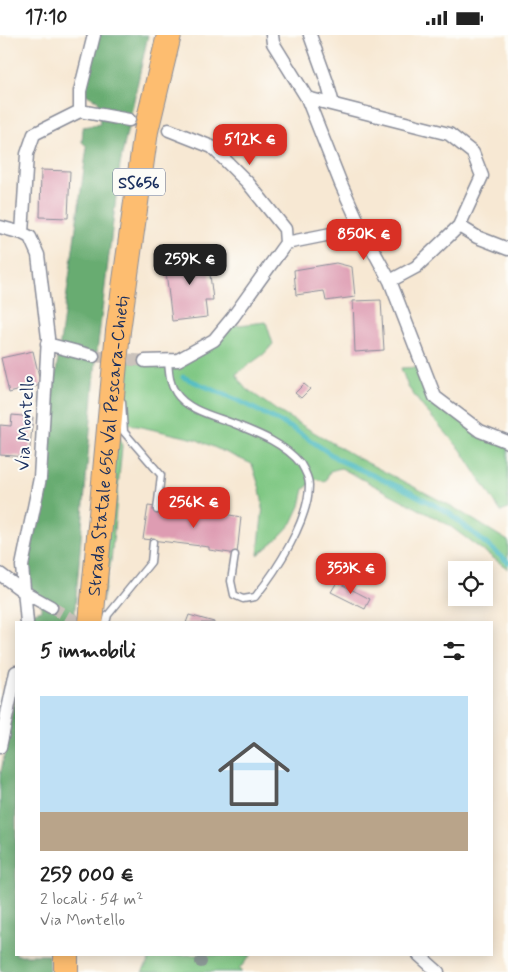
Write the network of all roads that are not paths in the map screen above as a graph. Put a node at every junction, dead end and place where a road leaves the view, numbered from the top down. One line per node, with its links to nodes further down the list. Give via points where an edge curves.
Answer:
1 (94, 35): 7 (street, via 80,91)
2 (169, 35): 17 (highway, Strada Statale 656 Val Pescara-Chieti / SS656, via 146,131)
3 (272, 35): 5 (street, via 273,43)
4 (310, 35): 6 (street)
5 (307, 98): 6 (street); 12 (street)
6 (333, 104): 10 (street, via 449,134 473,153 482,176)
7 (80, 111): 8 (street); 13 (street, via 34,134 27,154)
8 (128, 119)
9 (169, 130): 14 (street, via 212,147 248,183 284,229)
10 (459, 226): 15 (street); 16 (street, via 416,267)
11 (0, 227): 13 (street)
12 (362, 229): 14 (street); 16 (street)
13 (22, 233): 18 (street, Via Montello, via 30,237 38,255)
14 (286, 243): 21 (street, via 214,341 178,360)
15 (508, 249)
16 (390, 281): 24 (street, via 436,397 480,431)
17 (118, 331): 22 (lane); 32 (highway, Strada Statale 656 Val Pescara-Chieti / SS656)
18 (47, 344): 19 (street); 29 (street, Via Montello, via 40,478 22,566)
19 (93, 357)
20 (145, 361): 21 (street)
21 (168, 361): 27 (lane, via 169,380 176,394 188,405 270,440 302,465 309,483 306,503 292,541 255,597 243,599 234,595 231,581)
22 (121, 377)
23 (122, 396): 25 (lane, via 124,432 161,475)
24 (508, 442)
25 (157, 510)
26 (153, 542): 33 (lane, via 151,562)
27 (236, 555)
28 (0, 574): 29 (street)
29 (24, 592): 30 (street); 31 (street, Via Montello)
30 (50, 607)
31 (27, 621)
32 (91, 621)
33 (106, 621)
34 (15, 677): 35 (street)
35 (0, 747)
36 (66, 956): 38 (highway)
37 (419, 956): 39 (street)
38 (66, 972)
39 (438, 972)

